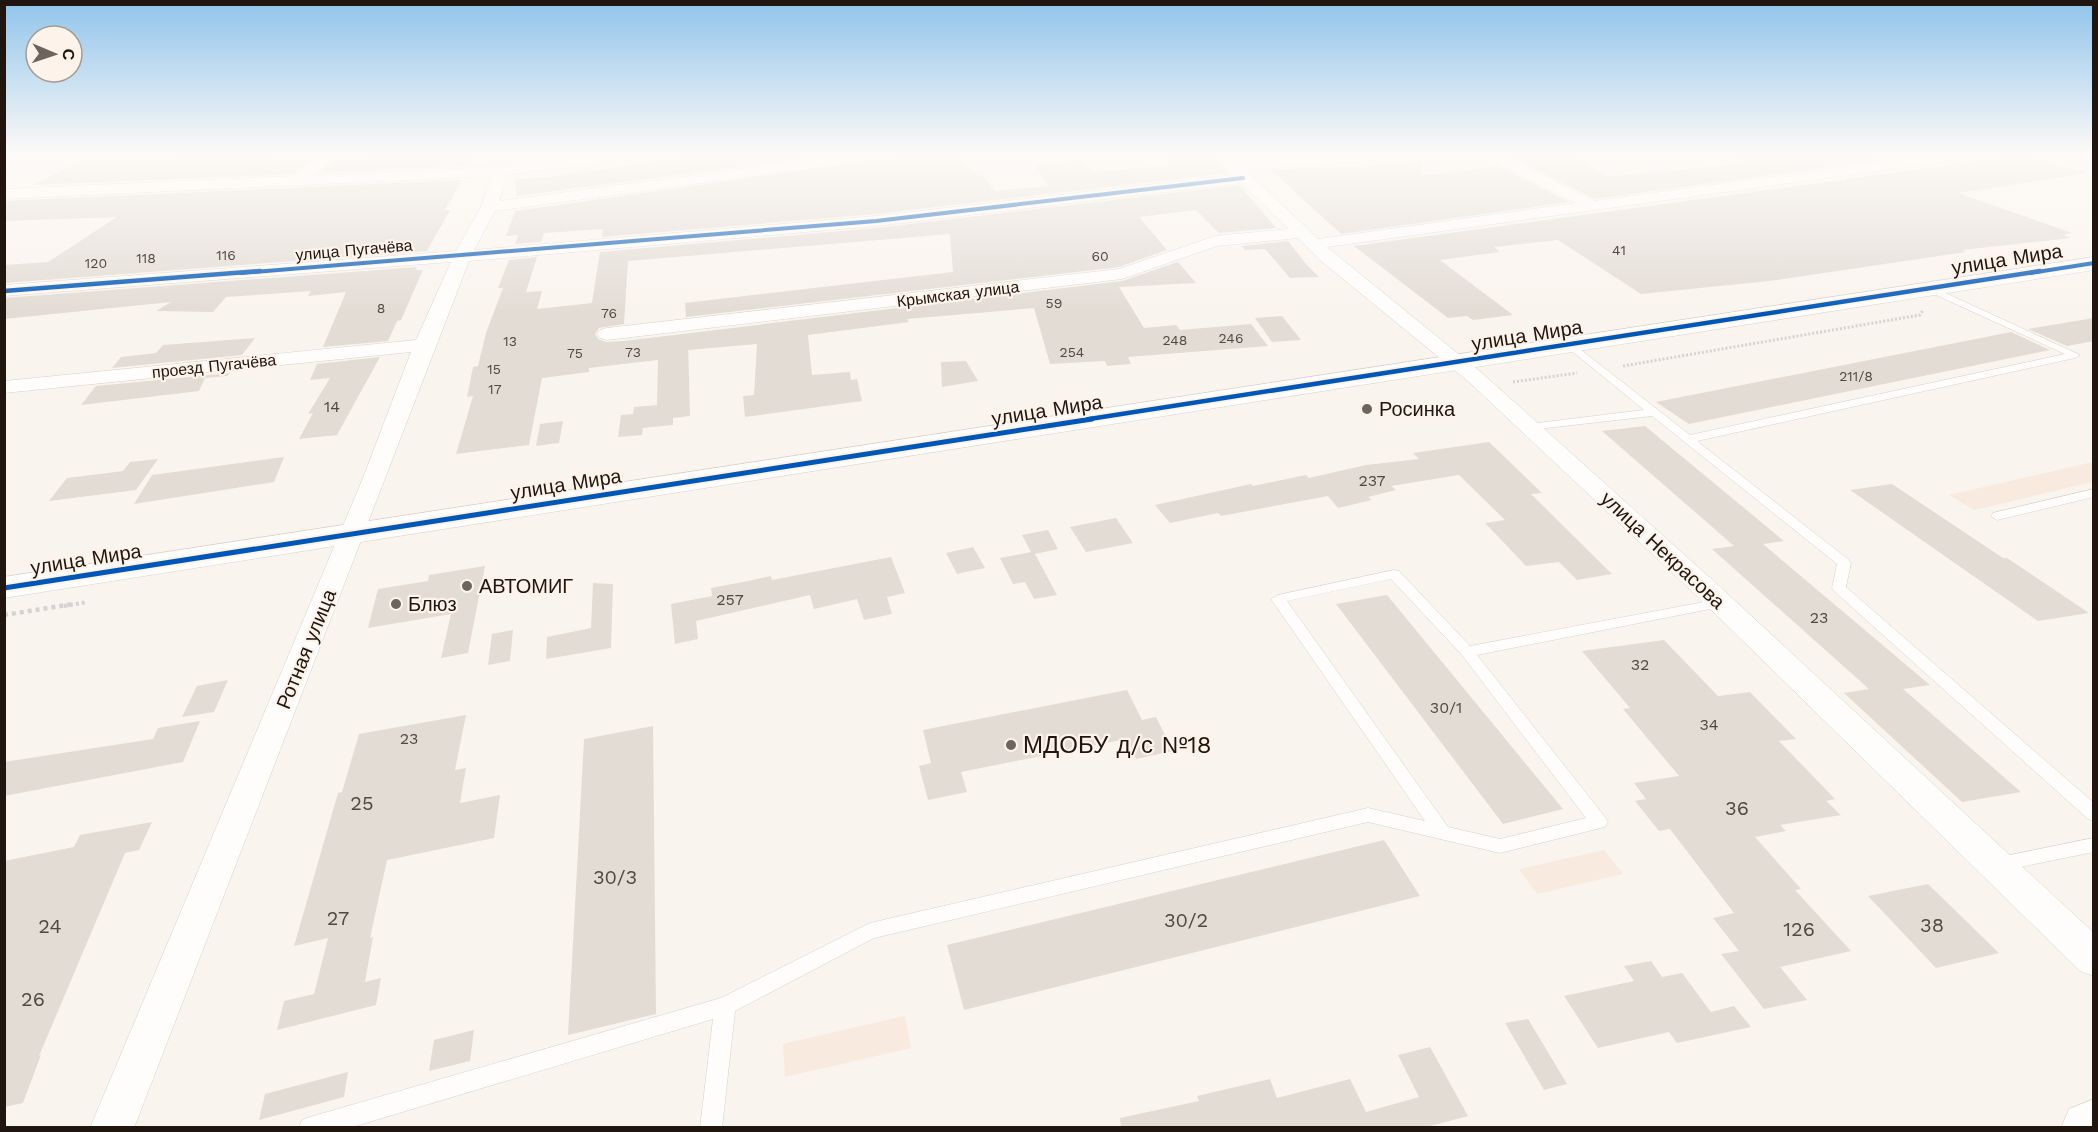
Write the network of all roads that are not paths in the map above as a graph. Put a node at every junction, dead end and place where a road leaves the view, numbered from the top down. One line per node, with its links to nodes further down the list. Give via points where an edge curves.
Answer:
1 (489, 207): 6 (street, Ротная улица)
2 (963, 208): 6 (street, улица Пугачёва, via 876,221)
3 (1276, 208): 5 (street, улица Некрасова)
4 (1577, 208): 5 (street, Крымская улица)
5 (1310, 239): 10 (street, Крымская улица, via 1215,240 1122,274); 13 (street, улица Некрасова)
6 (462, 256): 9 (street, улица Пугачёва); 11 (street, Ротная улица)
7 (2094, 263): 8 (street, улица Мира)
8 (1928, 288): 12 (street, улица Мира); 17 (lane, via 2075,355)
9 (4, 291)
10 (607, 334)
11 (424, 345): 14 (street, проезд Пугачёва); 20 (street, Ротная улица)
12 (1571, 345): 13 (street, улица Мира); 15 (lane)
13 (1457, 363): 16 (street, улица Некрасова); 20 (street, улица Мира)
14 (4, 387)
15 (1654, 412): 16 (lane); 17 (lane)
16 (1529, 427): 22 (street, улица Некрасова)
17 (1689, 439): 24 (lane, via 1844,563 1839,588)
18 (2094, 494): 19 (lane)
19 (1997, 516)
20 (352, 534): 21 (street, улица Мира); 31 (street, Ротная улица)
21 (4, 588)
22 (1720, 603): 23 (lane); 27 (street, улица Некрасова)
23 (1467, 652): 25 (lane, via 1599,822 1500,846); 25 (lane, via 1394,574 1278,600)
24 (2094, 814)
25 (1442, 832): 29 (lane, via 1368,815 870,931)
26 (2094, 845): 27 (lane)
27 (1995, 865): 28 (street, улица Некрасова)
28 (2094, 959)
29 (725, 1006): 32 (lane); 33 (lane)
30 (2094, 1126): 34 (street)
31 (112, 1128)
32 (310, 1128)
33 (711, 1128)
34 (2088, 1128)

